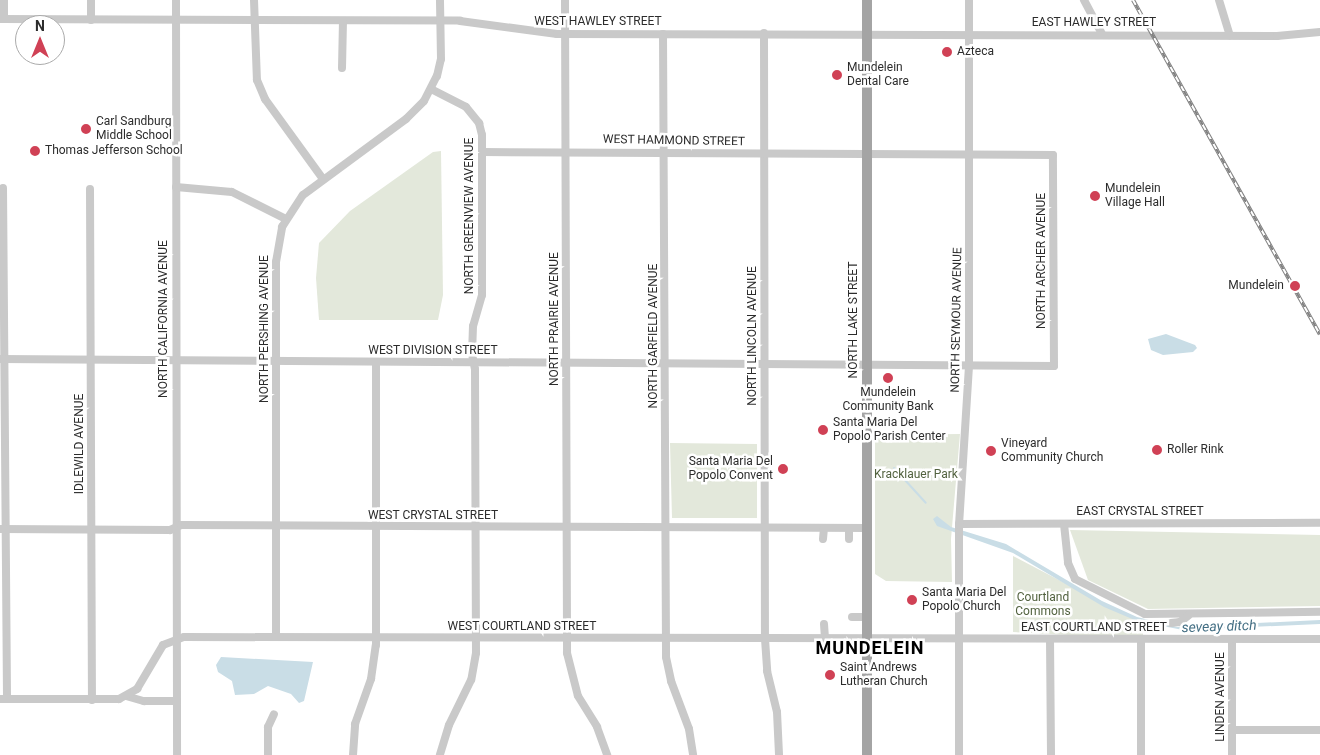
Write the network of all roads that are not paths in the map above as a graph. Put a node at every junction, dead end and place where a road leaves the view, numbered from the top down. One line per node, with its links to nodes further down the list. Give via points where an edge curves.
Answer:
1 (4, 0): 11 (street)
2 (91, 0): 12 (street)
3 (176, 0): 13 (street, NORTH CALIFORNIA AVENUE)
4 (254, 0): 14 (street)
5 (440, 0): 16 (street)
6 (565, 0): 20 (street, NORTH PRAIRIE AVENUE)
7 (867, 0): 19 (main road, NORTH LAKE STREET)
8 (969, 0): 22 (street, NORTH SEYMOUR AVENUE)
9 (1084, 0): 23 (street)
10 (1218, 0): 24 (street)
11 (2, 19): 12 (street, WEST HAWLEY STREET)
12 (91, 20): 13 (street, WEST HAWLEY STREET)
13 (176, 20): 14 (street, WEST HAWLEY STREET); 35 (street, NORTH CALIFORNIA AVENUE)
14 (255, 20): 15 (street, WEST HAWLEY STREET); 34 (street, via 257,80 265,100)
15 (343, 21): 16 (street, WEST HAWLEY STREET); 25 (street)
16 (441, 21): 20 (street, WEST HAWLEY STREET); 26 (street, via 441,60)
17 (1320, 32): 24 (street, EAST HAWLEY STREET)
18 (764, 33): 19 (street, WEST HAWLEY STREET); 21 (street, WEST HAWLEY STREET); 30 (street, NORTH LINCOLN AVENUE)
19 (867, 33): 22 (street, EAST HAWLEY STREET); 31 (main road, NORTH LAKE STREET)
20 (565, 34): 21 (street, WEST HAWLEY STREET); 27 (street, NORTH PRAIRIE AVENUE)
21 (664, 34): 29 (street, NORTH GARFIELD AVENUE)
22 (969, 34): 23 (street, EAST HAWLEY STREET); 32 (street, NORTH SEYMOUR AVENUE)
23 (1102, 34): 24 (street, EAST HAWLEY STREET)
24 (1230, 35)
25 (342, 68)
26 (431, 89): 28 (street, NORTH GREENVIEW AVENUE, via 466,107 474,115 479,123); 34 (street, NORTH PERSHING AVENUE, via 406,120)
27 (565, 151): 28 (street, WEST HAMMOND STREET); 29 (street, WEST HAMMOND STREET); 45 (street, NORTH PRAIRIE AVENUE)
28 (482, 152): 44 (street, NORTH GREENVIEW AVENUE, via 482,278 472,337)
29 (665, 152): 30 (street, WEST HAMMOND STREET); 46 (street, NORTH GARFIELD AVENUE)
30 (764, 154): 31 (street, WEST HAMMOND STREET); 47 (street, NORTH LINCOLN AVENUE)
31 (866, 154): 32 (street, WEST HAMMOND STREET); 48 (main road, NORTH LAKE STREET)
32 (969, 155): 33 (street, WEST HAMMOND STREET); 49 (street, NORTH SEYMOUR AVENUE)
33 (1053, 155): 50 (street, NORTH ARCHER AVENUE)
34 (324, 179): 38 (street, NORTH PERSHING AVENUE, via 303,195)
35 (176, 187): 38 (street, via 232,192); 41 (street, NORTH CALIFORNIA AVENUE)
36 (3, 188): 39 (street)
37 (90, 189): 40 (street, IDLEWILD AVENUE)
38 (286, 219): 42 (street, NORTH PERSHING AVENUE, via 276,248)
39 (3, 359): 40 (street, WEST DIVISION STREET); 64 (street)
40 (91, 359): 41 (street, WEST DIVISION STREET); 65 (street, IDLEWILD AVENUE)
41 (176, 360): 42 (street, WEST DIVISION STREET); 59 (street, NORTH CALIFORNIA AVENUE)
42 (276, 361): 43 (street, WEST DIVISION STREET); 54 (street, NORTH PERSHING AVENUE)
43 (376, 362): 44 (street, WEST DIVISION STREET); 55 (street)
44 (474, 362): 45 (street, WEST DIVISION STREET); 56 (street, NORTH GREENVIEW AVENUE)
45 (566, 362): 46 (street, WEST DIVISION STREET); 57 (street, NORTH PRAIRIE AVENUE)
46 (665, 364): 47 (street, WEST DIVISION STREET); 60 (street, NORTH GARFIELD AVENUE)
47 (764, 364): 48 (street, WEST DIVISION STREET); 58 (street, NORTH LINCOLN AVENUE)
48 (866, 366): 49 (street, WEST DIVISION STREET); 63 (main road, NORTH LAKE STREET)
49 (969, 366): 50 (street, WEST DIVISION STREET); 52 (street, NORTH SEYMOUR AVENUE)
50 (1054, 366)
51 (1320, 523): 53 (street, EAST CRYSTAL STREET)
52 (959, 524): 53 (street, EAST CRYSTAL STREET); 81 (street, NORTH SEYMOUR AVENUE)
53 (1064, 524): 69 (street, via 1068,563 1075,579 1145,614)
54 (276, 526): 55 (street, WEST CRYSTAL STREET); 59 (street, WEST CRYSTAL STREET); 74 (street, NORTH PERSHING AVENUE)
55 (376, 526): 56 (street, WEST CRYSTAL STREET); 76 (street)
56 (476, 527): 57 (street, WEST CRYSTAL STREET); 77 (street, NORTH GREENVIEW AVENUE)
57 (566, 527): 60 (street, WEST CRYSTAL STREET); 78 (street, NORTH PRAIRIE AVENUE)
58 (764, 527): 60 (street, WEST CRYSTAL STREET); 61 (street, WEST CRYSTAL STREET); 80 (street, NORTH LINCOLN AVENUE)
59 (176, 528): 65 (street, WEST CRYSTAL STREET); 75 (street, NORTH CALIFORNIA AVENUE)
60 (665, 528): 79 (street, NORTH GARFIELD AVENUE)
61 (824, 528): 62 (street, WEST CRYSTAL STREET); 66 (street)
62 (849, 528): 63 (street, WEST CRYSTAL STREET); 67 (street)
63 (867, 528): 71 (main road, NORTH LAKE STREET)
64 (3, 529): 65 (street, WEST CRYSTAL STREET); 89 (street)
65 (92, 530): 90 (street, IDLEWILD AVENUE)
66 (824, 539)
67 (849, 539)
68 (1320, 612): 69 (street)
69 (1189, 615): 72 (street, via 1180,622)
70 (852, 617): 71 (street)
71 (867, 617): 87 (main road, NORTH LAKE STREET)
72 (1171, 623)
73 (824, 624): 86 (street)
74 (276, 636): 75 (street, WEST COURTLAND STREET); 76 (street, WEST COURTLAND STREET)
75 (177, 638): 88 (street, via 159,650 144,680); 91 (street, NORTH CALIFORNIA AVENUE)
76 (376, 638): 77 (street, WEST COURTLAND STREET); 97 (street, via 375,661 355,724)
77 (476, 638): 78 (street, WEST COURTLAND STREET); 98 (street, NORTH GREENVIEW AVENUE, via 471,680 449,725)
78 (567, 638): 79 (street, WEST COURTLAND STREET); 99 (street, NORTH PRAIRIE AVENUE, via 574,686 596,726)
79 (666, 638): 80 (street, WEST COURTLAND STREET); 100 (street, NORTH GARFIELD AVENUE, via 671,681 689,729)
80 (765, 639): 86 (street, WEST COURTLAND STREET); 101 (street, NORTH LINCOLN AVENUE, via 767,671 777,712)
81 (959, 639): 82 (street, EAST COURTLAND STREET); 87 (street, EAST COURTLAND STREET); 103 (street, NORTH SEYMOUR AVENUE)
82 (1050, 639): 83 (street, EAST COURTLAND STREET); 104 (street)
83 (1141, 639): 84 (street, EAST COURTLAND STREET); 105 (street)
84 (1232, 639): 85 (street, EAST COURTLAND STREET); 93 (street, LINDEN AVENUE)
85 (1320, 639)
86 (825, 640): 87 (street, WEST COURTLAND STREET)
87 (867, 640): 102 (main road, NORTH LAKE STREET)
88 (126, 696): 90 (street); 91 (street, via 144,701)
89 (3, 699): 90 (street)
90 (92, 700)
91 (177, 701): 95 (street, NORTH CALIFORNIA AVENUE)
92 (274, 714): 96 (street, via 268,727)
93 (1232, 730): 94 (street); 106 (street, LINDEN AVENUE)
94 (1320, 730)
95 (177, 755)
96 (268, 755)
97 (354, 755)
98 (440, 755)
99 (606, 755)
100 (693, 755)
101 (778, 755)
102 (867, 755)
103 (960, 755)
104 (1050, 755)
105 (1141, 755)
106 (1232, 755)

